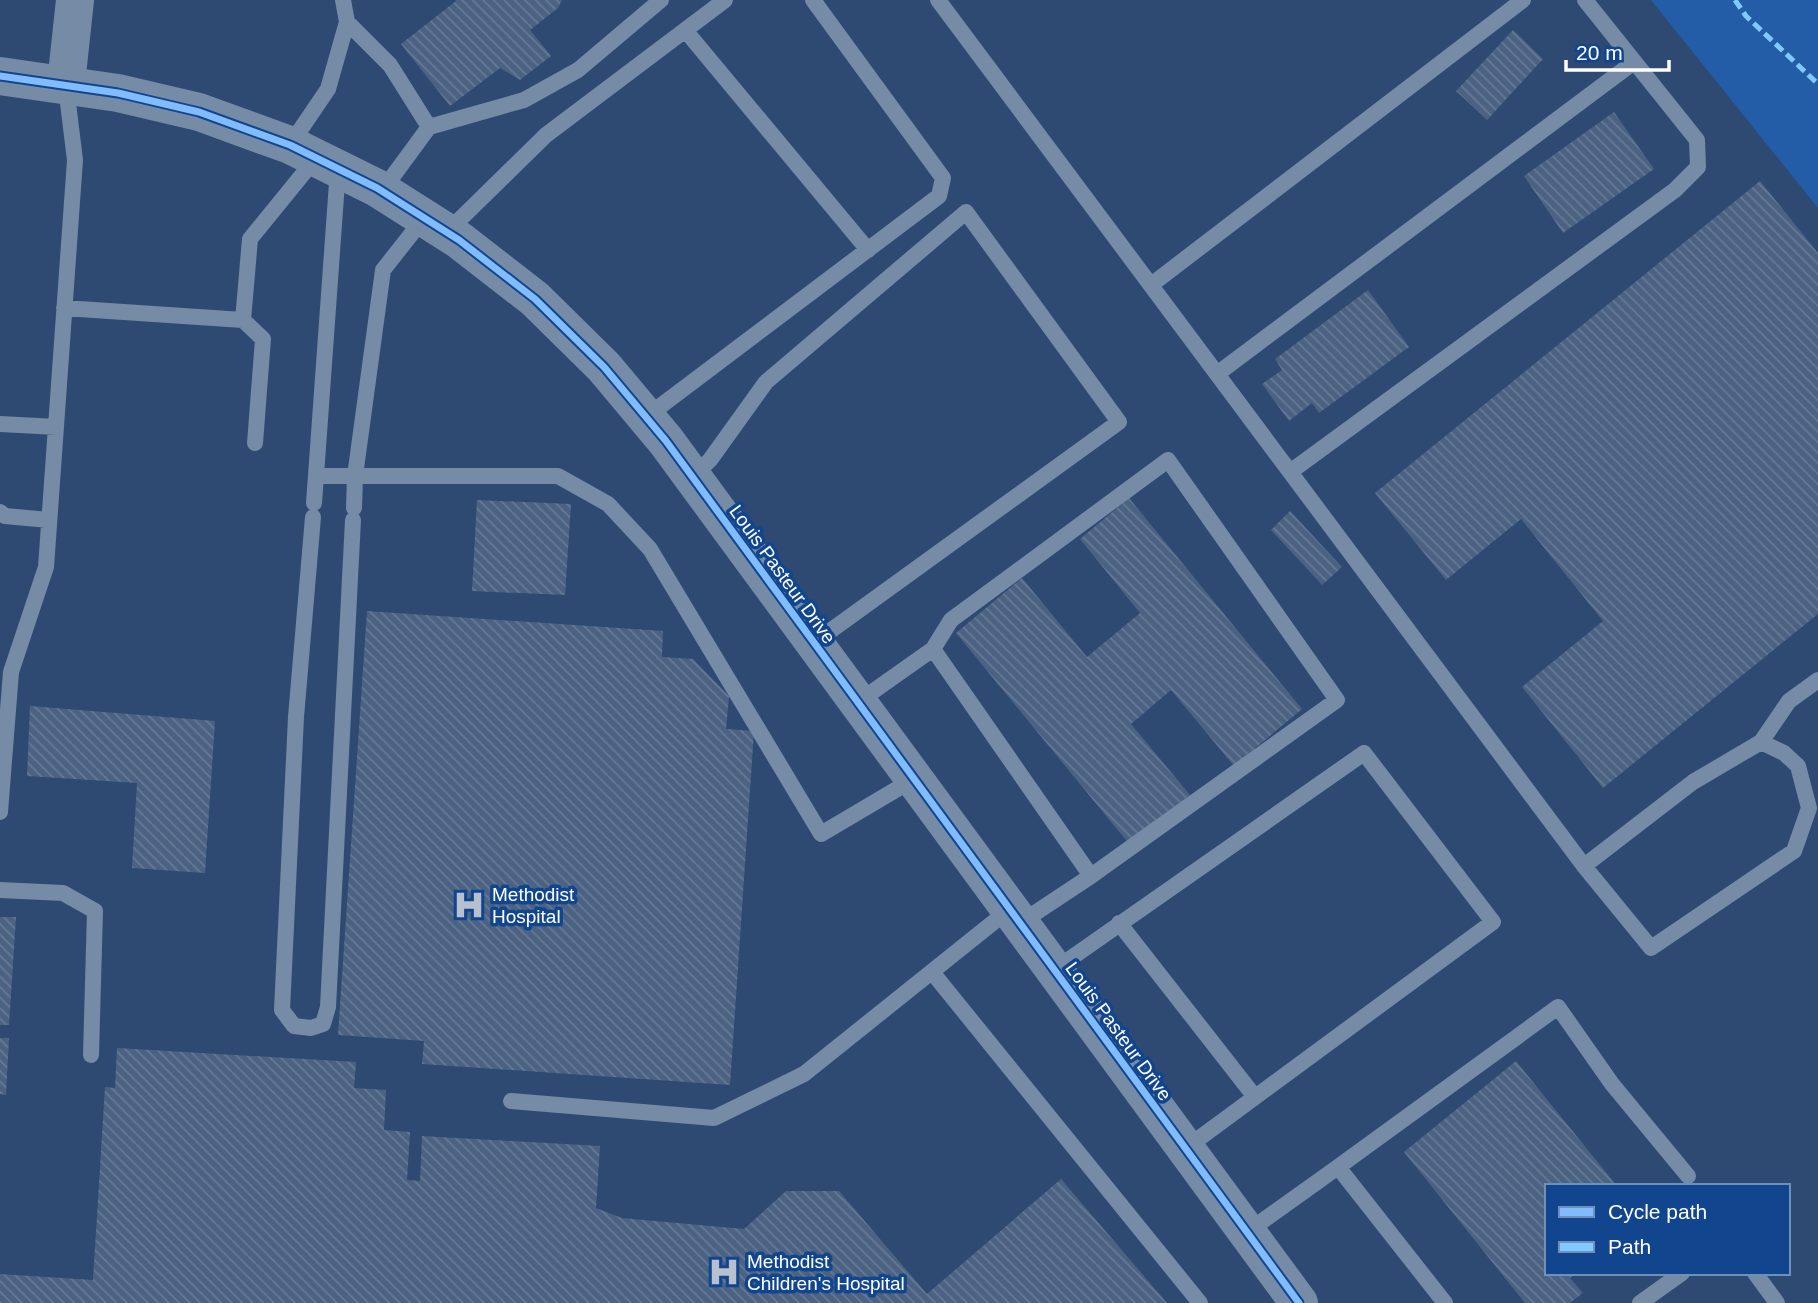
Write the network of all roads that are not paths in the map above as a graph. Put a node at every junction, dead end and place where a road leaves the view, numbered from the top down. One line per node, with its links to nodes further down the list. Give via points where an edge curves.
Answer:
1 (75, 0): 13 (street)
2 (343, 0): 9 (lane)
3 (662, 0): 14 (lane, via 578,70 524,100)
4 (725, 0): 10 (lane)
5 (813, 0): 18 (lane, via 943,178 939,196)
6 (938, 0): 19 (lane)
7 (1523, 0): 19 (lane)
8 (1585, 0): 11 (lane)
9 (347, 22): 14 (lane, via 390,65); 15 (lane)
10 (685, 30): 17 (lane); 18 (lane)
11 (1634, 62): 22 (lane); 27 (lane, via 1697,140 1698,167 1675,190)
12 (0, 76): 13 (street, Louis Pasteur Drive)
13 (66, 84): 15 (street, Louis Pasteur Drive, via 200,112); 20 (lane, via 75,160)
14 (429, 127): 16 (lane)
15 (315, 158): 16 (street, Louis Pasteur Drive); 21 (lane, via 250,239); 28 (lane)
16 (382, 191): 17 (street, Louis Pasteur Drive)
17 (436, 225): 23 (street, Louis Pasteur Drive, via 535,299 604,367); 29 (lane, via 383,270)
18 (868, 250): 23 (lane)
19 (1151, 285): 22 (lane)
20 (64, 308): 21 (lane); 25 (lane)
21 (243, 320): 26 (lane, via 263,340)
22 (1217, 374): 27 (lane)
23 (646, 417): 30 (street, Louis Pasteur Drive)
24 (0, 424): 25 (lane)
25 (56, 426): 32 (lane)
26 (255, 443)
27 (1290, 472): 41 (lane)
28 (317, 476): 29 (lane); 29 (lane, via 296,717 282,1010 294,1026 311,1028 323,1024 328,1007)
29 (355, 476): 39 (lane, via 558,476 608,504 650,549 821,834)
30 (692, 477): 33 (street, Louis Pasteur Drive); 33 (lane, via 710,460 766,382 966,212 1119,422)
31 (2, 516): 32 (lane)
32 (49, 520): 37 (lane, via 46,567)
33 (814, 642): 36 (street, Louis Pasteur Drive)
34 (933, 649): 36 (lane); 42 (lane); 42 (lane, via 951,620 1168,460 1337,700)
35 (1818, 680): 38 (lane, via 1789,701)
36 (858, 702): 39 (street, Louis Pasteur Drive)
37 (4, 707): 40 (lane)
38 (1761, 742): 41 (lane, via 1693,782); 41 (lane, via 1798,766 1809,808 1794,851 1651,948)
39 (914, 779): 44 (street, Louis Pasteur Drive)
40 (0, 811)
41 (1584, 866)
42 (1091, 876): 44 (lane)
43 (0, 890): 48 (lane, via 63,893 95,911)
44 (1015, 916): 46 (street, Louis Pasteur Drive); 47 (lane)
45 (1119, 923): 46 (lane); 49 (lane); 49 (lane, via 1364,753 1493,922)
46 (1054, 970): 51 (street, Louis Pasteur Drive)
47 (932, 972): 50 (lane, via 804,1074 714,1118); 57 (lane)
48 (91, 1055)
49 (1255, 1097): 51 (lane)
50 (512, 1101)
51 (1186, 1148): 54 (street, Louis Pasteur Drive)
52 (1338, 1167): 53 (lane, via 1558,1007 1612,1084); 54 (lane); 59 (lane)
53 (1688, 1176)
54 (1247, 1232): 58 (street, Louis Pasteur Drive)
55 (1679, 1275): 60 (lane)
56 (1756, 1275): 61 (lane)
57 (1200, 1303)
58 (1299, 1303)
59 (1445, 1303)
60 (1640, 1303)
61 (1777, 1303)

